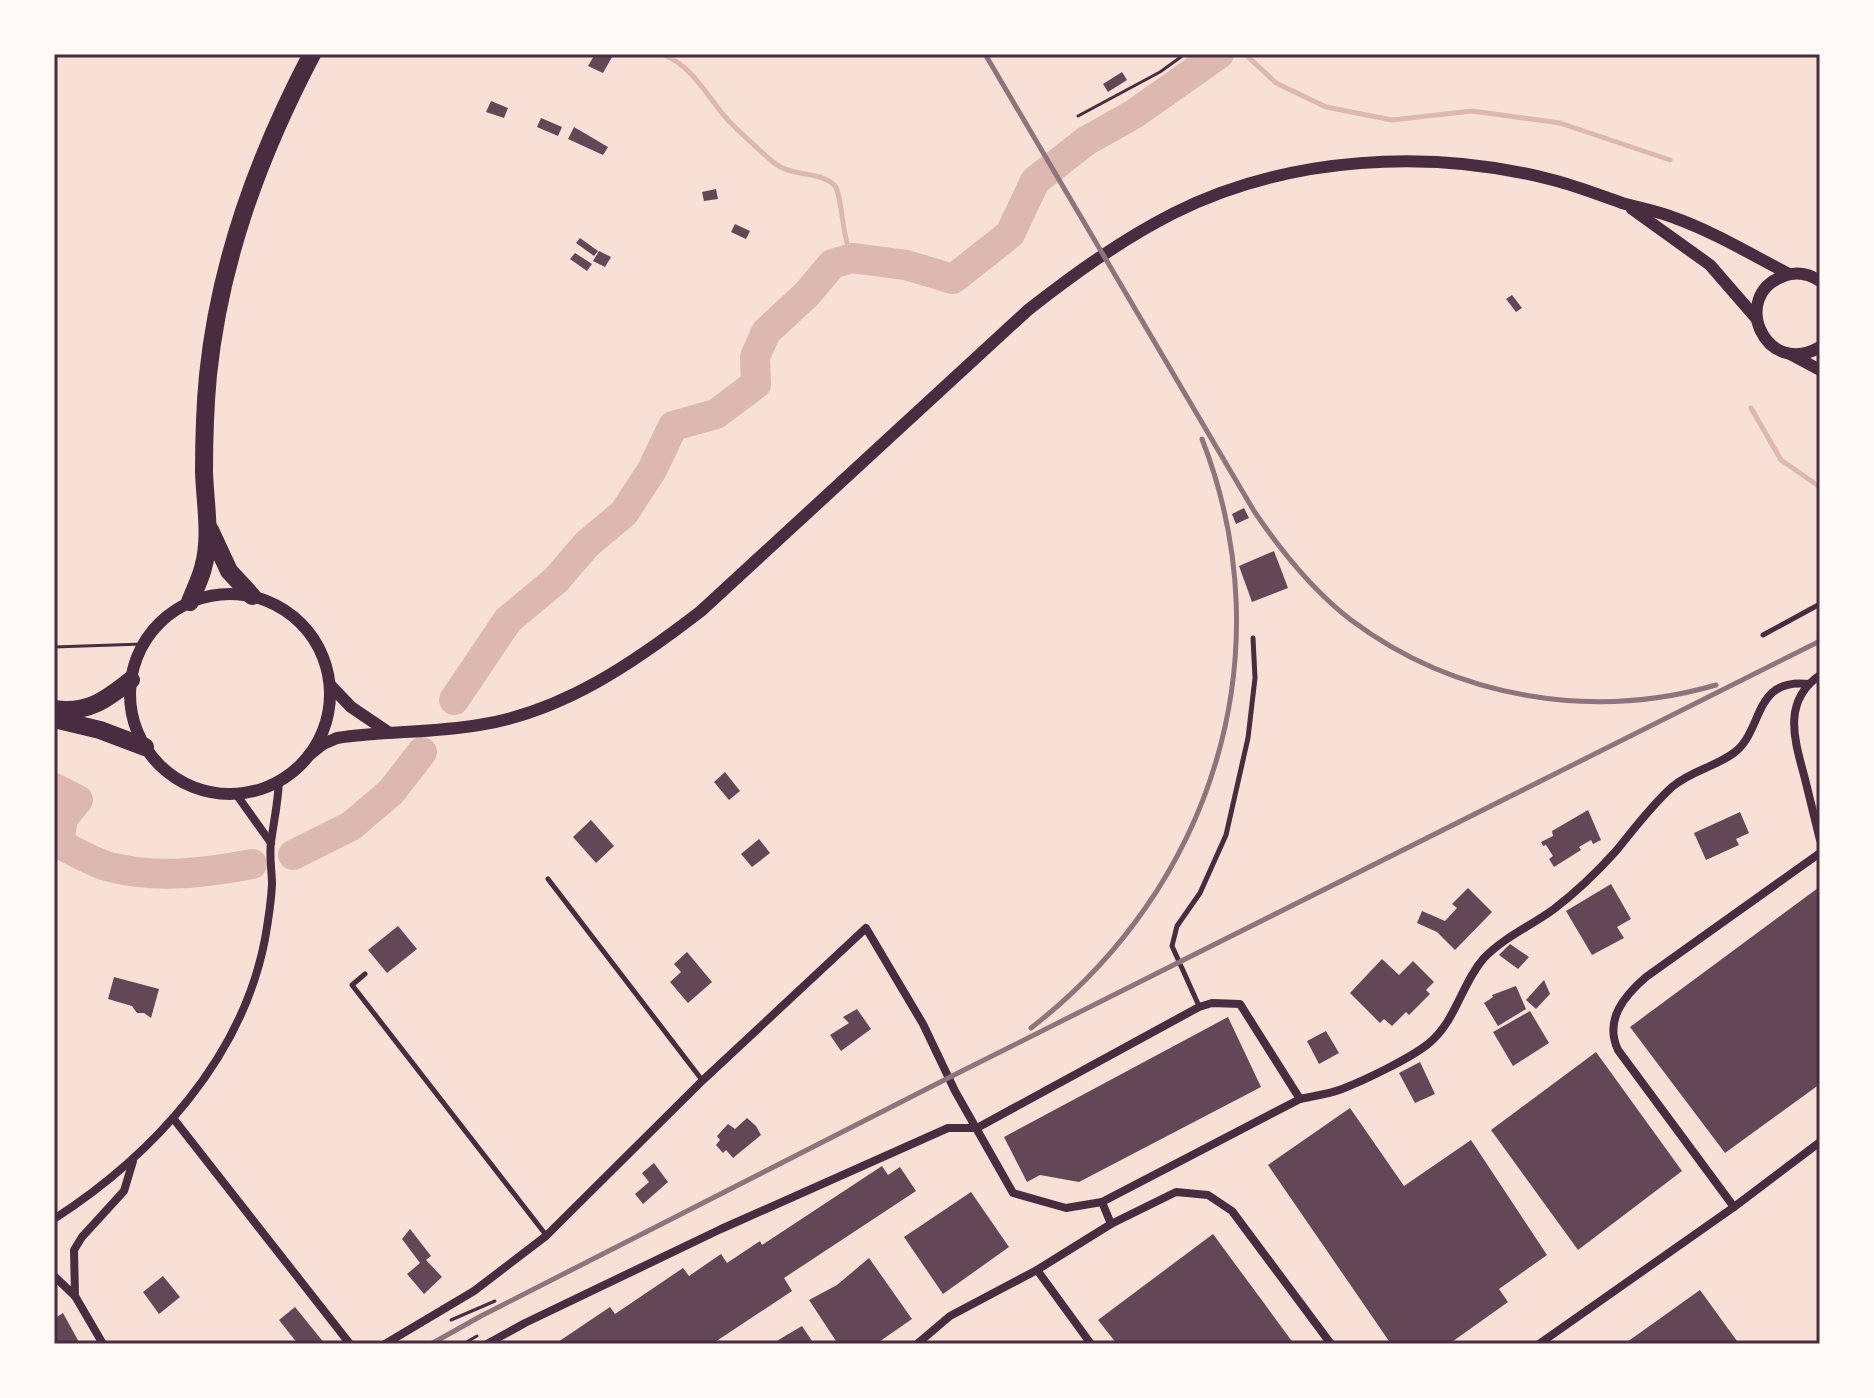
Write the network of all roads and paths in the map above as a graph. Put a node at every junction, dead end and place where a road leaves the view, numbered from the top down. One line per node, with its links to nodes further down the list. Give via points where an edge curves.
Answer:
1 (312, 54): 11 (highway, via 263,155 226,269 205,418)
2 (1185, 54): 3 (path)
3 (1078, 116)
4 (1623, 203): 5 (street, via 1675,218); 7 (street, via 1710,265); 25 (street, via 1551,179 1478,165 1411,161 1300,171 1177,212 1079,270 1028,310 701,611 654,647 540,709 481,725)
5 (1789, 274): 6 (street); 7 (street, via 1768,285)
6 (1814, 275)
7 (1756, 318): 9 (street, via 1772,347)
8 (1820, 347): 9 (street)
9 (1792, 355): 10 (street)
10 (1820, 370)
11 (208, 524): 12 (highway, via 229,571); 13 (highway, via 203,568)
12 (252, 596): 13 (street, via 220,594); 22 (street, via 272,602 306,628 318,645)
13 (190, 602): 17 (street, via 155,627)
14 (1820, 604): 15 (lane)
15 (1763, 635)
16 (1253, 638): 35 (lane, via 1248,738 1226,835 1200,893 1177,926 1172,946)
17 (143, 644): 18 (path); 20 (street)
18 (54, 647)
19 (1820, 675): 21 (street)
20 (131, 680): 23 (highway, via 91,707); 26 (street, via 130,703)
21 (1809, 684): 30 (street, via 1794,712 1792,731); 37 (street, via 1777,690 1761,707 1740,748 1671,788 1613,854 1554,909 1486,957 1463,989 1451,1018 1429,1044 1340,1090)
22 (330, 685): 25 (street); 27 (street, via 322,734)
23 (54, 709)
24 (54, 719): 26 (highway)
25 (388, 732): 27 (street, via 337,738)
26 (145, 747): 29 (street, via 184,783)
27 (309, 755): 28 (street)
28 (279, 781): 29 (street); 31 (street)
29 (236, 794): 31 (street)
30 (1820, 840)
31 (271, 843): 38 (street, via 265,940 248,1001 222,1050)
32 (1820, 853): 43 (street, via 1646,977 1618,1007 1614,1023 1618,1050)
33 (548, 879): 36 (lane)
34 (365, 974): 46 (lane, via 352,985)
35 (1199, 1007): 37 (street, via 1240,1004); 39 (street)
36 (702, 1081): 39 (street, via 866,928); 46 (street)
37 (1300, 1099): 42 (street)
38 (173, 1118): 41 (street); 53 (street)
39 (977, 1128): 42 (street, via 1013,1193 1066,1208); 55 (street, via 948,1128 721,1229)
40 (1820, 1142): 43 (street)
41 (133, 1159): 44 (street); 49 (street, via 124,1191 74,1250)
42 (1102, 1202): 45 (street)
43 (1734, 1207): 59 (street)
44 (54, 1219)
45 (1111, 1224): 47 (street); 58 (street, via 1176,1192 1208,1195 1232,1211)
46 (546, 1236): 51 (street)
47 (1037, 1270): 56 (street, via 950,1316); 57 (street)
48 (54, 1276): 49 (street)
49 (75, 1296): 52 (street)
50 (495, 1301): 51 (path, via 451,1321)
51 (443, 1309): 54 (street)
52 (103, 1344)
53 (350, 1344)
54 (385, 1344)
55 (487, 1344)
56 (917, 1344)
57 (1091, 1344)
58 (1331, 1344)
59 (1539, 1344)

